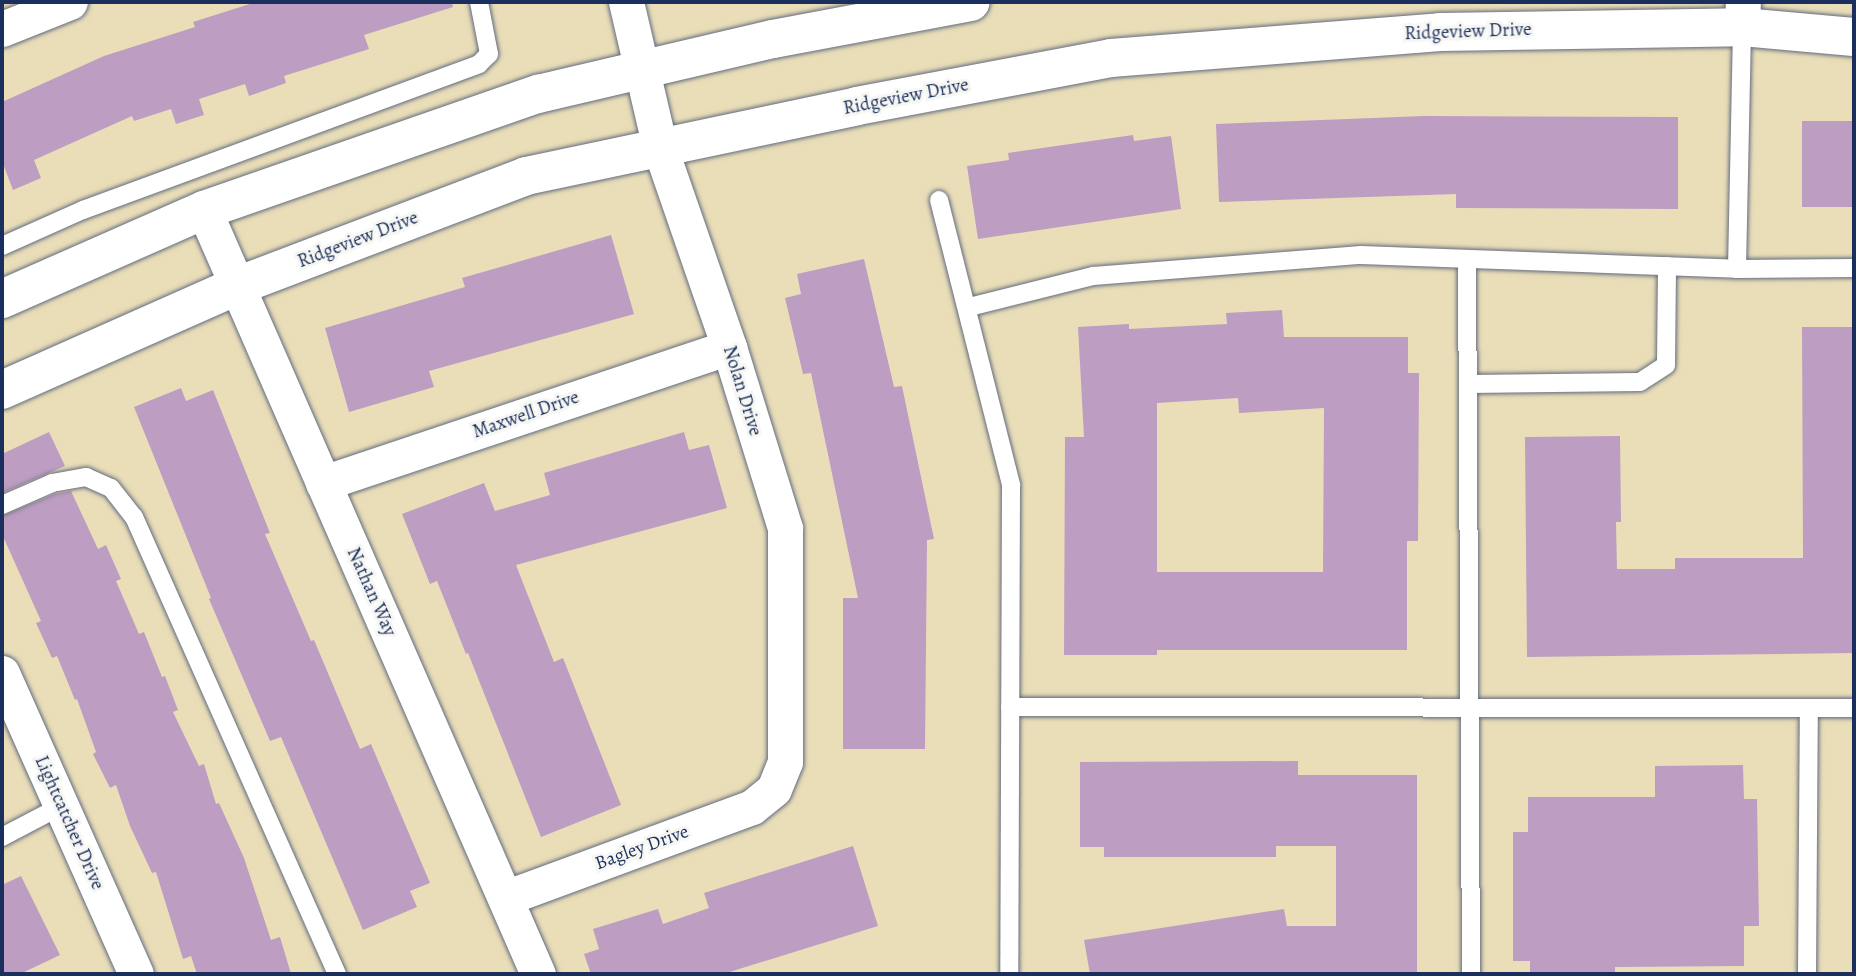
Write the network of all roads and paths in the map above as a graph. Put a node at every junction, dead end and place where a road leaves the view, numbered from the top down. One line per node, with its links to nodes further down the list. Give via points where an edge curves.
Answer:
1 (70, 2): 6 (street)
2 (479, 2): 12 (lane, via 489,54 480,64 83,210)
3 (626, 2): 8 (street, Nolan Drive)
4 (971, 2): 8 (main road, via 774,39)
5 (1743, 14): 7 (main road, Ridgeview Drive); 9 (main road, Ridgeview Drive, via 1111,58); 16 (lane)
6 (2, 29)
7 (1854, 37)
8 (642, 70): 9 (street, Nolan Drive); 11 (main road, via 538,94)
9 (660, 148): 17 (main road, Ridgeview Drive, via 526,176); 20 (street, Nolan Drive)
10 (939, 200): 19 (lane)
11 (204, 210): 17 (street, Nathan Way); 18 (main road)
12 (2, 246)
13 (1467, 258): 14 (lane); 19 (lane, via 1361,255 1093,276); 21 (lane)
14 (1667, 266): 16 (lane); 21 (lane, via 1666,365 1640,382)
15 (1854, 268): 16 (lane)
16 (1737, 269)
17 (237, 286): 22 (main road, Ridgeview Drive); 23 (street, Nathan Way)
18 (2, 299)
19 (969, 307): 26 (lane, via 1012,485)
20 (729, 347): 23 (street, Maxwell Drive); 30 (street, Nolan Drive, via 785,528 785,762)
21 (1468, 384): 27 (lane)
22 (2, 390)
23 (323, 483): 33 (street, Nathan Way)
24 (2, 505): 35 (lane, via 52,483 86,477 111,488 134,517)
25 (2, 673): 31 (street, Lightcatcher Drive)
26 (1010, 707): 27 (lane); 37 (lane)
27 (1470, 708): 28 (lane); 38 (lane)
28 (1809, 708): 29 (lane); 39 (lane)
29 (1854, 708)
30 (774, 789): 33 (street, Bagley Drive, via 752,807)
31 (61, 806): 32 (lane); 34 (street, Lightcatcher Drive)
32 (2, 837)
33 (505, 898): 36 (street, Nathan Way)
34 (130, 972)
35 (337, 974)
36 (538, 974)
37 (1009, 974)
38 (1471, 974)
39 (1807, 974)

